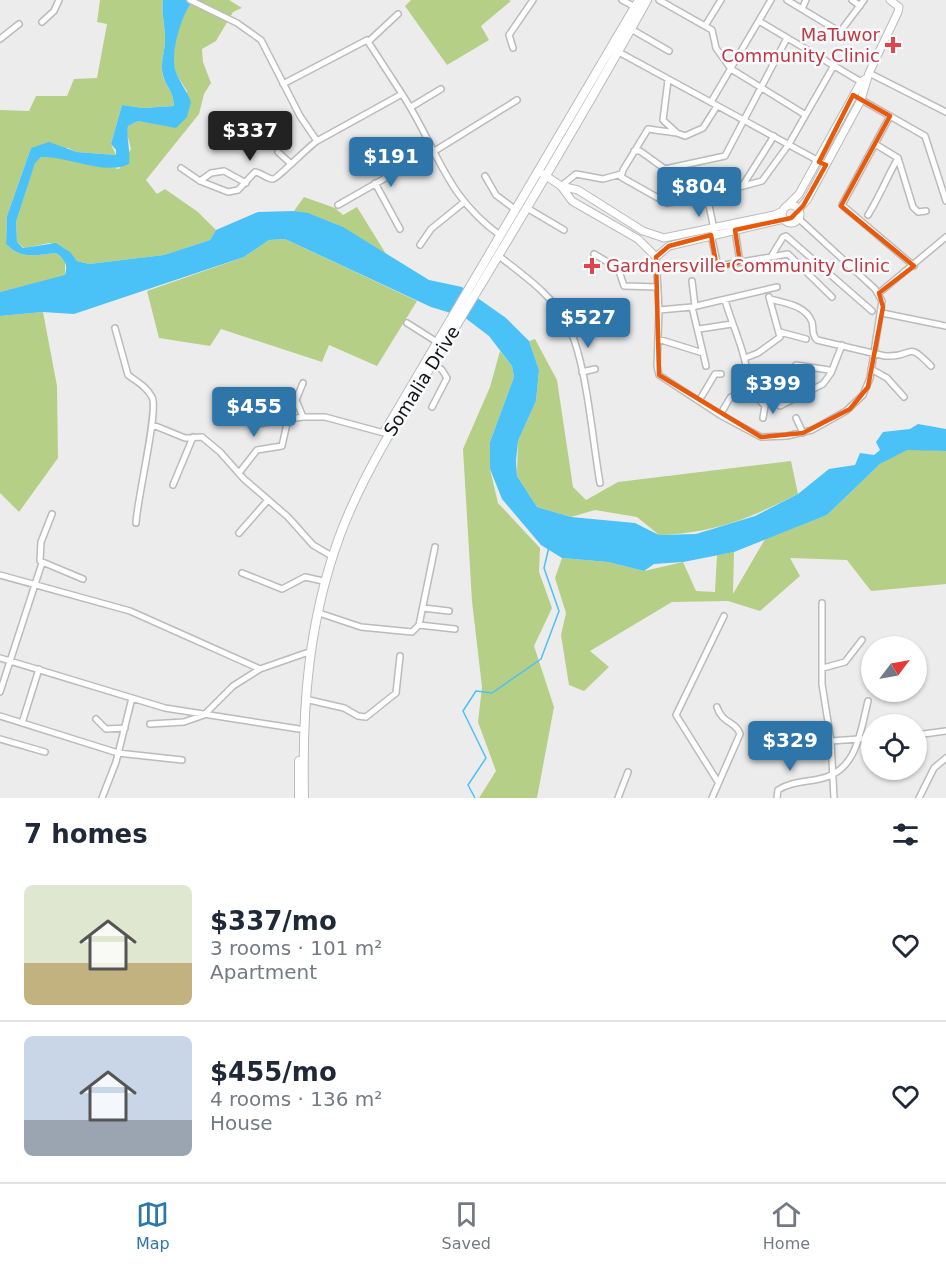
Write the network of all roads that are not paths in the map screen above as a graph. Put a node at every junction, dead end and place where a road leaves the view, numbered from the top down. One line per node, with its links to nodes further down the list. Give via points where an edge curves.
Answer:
1 (59, 0): 18 (street)
2 (190, 0): 32 (street, via 237,22 261,40)
3 (533, 0): 25 (street, via 509,35)
4 (622, 0): 13 (street)
5 (646, 0): 21 (main road, Somalia Drive)
6 (721, 0): 20 (street)
7 (771, 0): 17 (street)
8 (787, 0): 15 (street)
9 (806, 0): 15 (street)
10 (852, 0): 14 (street)
11 (663, 1): 20 (street)
12 (893, 1): 31 (street, via 898,12)
13 (637, 3): 26 (main road, Somalia Drive)
14 (862, 3): 15 (street, via 840,32)
15 (802, 9)
16 (398, 14): 24 (street)
17 (759, 21): 22 (street); 29 (street)
18 (42, 22)
19 (19, 24): 23 (street)
20 (705, 26): 29 (street, via 715,33 716,48)
21 (631, 29): 26 (main road, Somalia Drive); 27 (street)
22 (788, 38): 28 (street); 33 (street)
23 (0, 39)
24 (369, 41): 32 (street, via 364,40); 35 (street)
25 (513, 48)
26 (615, 50): 30 (street); 58 (main road, Somalia Drive)
27 (669, 51)
28 (833, 67): 31 (street); 43 (street)
29 (731, 69): 33 (street); 39 (street)
30 (668, 80): 39 (street); 46 (street, via 663,120)
31 (866, 80): 36 (street); 38 (street); 42 (street)
32 (283, 84): 48 (street)
33 (760, 87): 43 (street); 45 (street)
34 (441, 89): 41 (street)
35 (402, 94): 41 (street); 48 (street)
36 (853, 95): 38 (street); 56 (street)
37 (517, 100): 51 (street)
38 (861, 100): 44 (street); 56 (street)
39 (711, 102): 40 (street)
40 (717, 106): 45 (street); 46 (street, via 703,128 685,136)
41 (411, 107): 51 (street)
42 (946, 112)
43 (804, 114): 49 (street)
44 (890, 116): 50 (street); 67 (street, via 925,136)
45 (744, 120): 47 (street); 53 (street, via 723,158 665,169 640,151)
46 (677, 133): 53 (street, via 648,129)
47 (774, 136): 49 (street); 64 (street)
48 (317, 141): 55 (street)
49 (789, 144): 56 (street); 64 (street, via 762,181)
50 (875, 144): 54 (street); 95 (street, via 843,207)
51 (433, 151): 63 (street); 68 (street)
52 (278, 152): 55 (street)
53 (634, 152): 59 (street)
54 (898, 158): 75 (street, via 913,207 918,212); 77 (street)
55 (290, 163): 62 (street, via 278,178 258,172)
56 (822, 163): 72 (street); 76 (street)
57 (181, 168): 61 (street)
58 (542, 173): 65 (street); 71 (main road, Somalia Drive); 73 (main road, Somalia Drive)
59 (621, 174): 65 (street, via 603,179 576,174); 66 (street, via 667,203)
60 (485, 176): 73 (street, via 496,195)
61 (201, 181): 62 (street, via 228,192); 62 (street, via 224,171)
62 (246, 183)
63 (375, 183): 70 (street); 79 (street)
64 (743, 185): 66 (street)
65 (561, 186): 69 (street, via 573,188); 74 (street, via 572,201)
66 (707, 196): 83 (street)
67 (946, 201)
68 (463, 202): 84 (street); 88 (street, via 430,229)
69 (597, 202): 74 (street); 82 (street)
70 (338, 205)
71 (527, 208): 80 (street); 92 (main road, Somalia Drive)
72 (784, 209): 76 (street, via 791,205); 78 (street); 83 (street)
73 (516, 210): 84 (main road, Somalia Drive)
74 (592, 210): 87 (street)
75 (926, 211)
76 (798, 214): 78 (street, via 791,222); 101 (street)
77 (868, 215)
78 (784, 219): 81 (street)
79 (400, 229)
80 (564, 230)
81 (735, 230): 83 (street); 94 (street)
82 (643, 231): 86 (street); 87 (street)
83 (713, 233): 86 (street); 89 (street); 94 (street, via 718,266)
84 (501, 236): 97 (main road, Somalia Drive)
85 (946, 237): 95 (street)
86 (664, 238): 89 (street)
87 (638, 239): 93 (street)
88 (420, 245)
89 (669, 246): 93 (street)
90 (594, 254): 98 (street, via 618,268 624,286)
91 (772, 255): 94 (street); 102 (street, via 788,254); 107 (street, via 786,236)
92 (499, 256): 97 (main road, Somalia Drive); 128 (street, via 559,311 567,323)
93 (656, 257): 98 (street)
94 (740, 262)
95 (914, 266): 101 (street)
96 (692, 281): 105 (street)
97 (475, 287): 109 (main road, Somalia Drive)
98 (658, 287): 106 (street)
99 (777, 287): 100 (street)
100 (766, 290): 103 (street); 104 (street)
101 (879, 293): 108 (street)
102 (832, 297)
103 (770, 299): 115 (street); 119 (street, via 797,306 809,316 815,338)
104 (725, 300): 105 (street); 111 (street)
105 (694, 307): 106 (street); 114 (street)
106 (659, 310): 116 (street)
107 (872, 310)
108 (882, 313): 112 (street); 121 (street)
109 (454, 322): 118 (main road, Somalia Drive); 123 (main road, Somalia Drive)
110 (407, 323): 118 (street)
111 (732, 324): 114 (street); 122 (street)
112 (946, 326)
113 (115, 328): 144 (street, via 128,375 153,398)
114 (699, 329): 120 (street)
115 (780, 332): 117 (street); 122 (street, via 778,340)
116 (658, 339): 120 (street); 136 (street, via 659,375)
117 (806, 339)
118 (437, 342): 145 (main road, Somalia Drive)
119 (842, 345): 121 (street); 129 (street)
120 (703, 353): 124 (street)
121 (874, 353): 125 (street, via 895,357 915,350); 127 (street)
122 (745, 358): 132 (street)
123 (433, 363): 138 (street, via 447,378); 166 (main road, Somalia Drive, via 355,497 334,552)
124 (706, 366)
125 (931, 366)
126 (595, 369): 128 (street)
127 (871, 369): 134 (street, via 887,378); 146 (street, via 868,387 850,409)
128 (582, 372): 149 (street)
129 (831, 373): 135 (street, via 823,384 783,407); 135 (street, via 796,365)
130 (721, 374): 136 (street, via 715,374)
131 (303, 383): 140 (street, via 296,400)
132 (746, 386): 137 (street); 139 (street, via 730,398)
133 (253, 396): 143 (street, via 255,423)
134 (904, 397)
135 (772, 398): 137 (street)
136 (699, 401): 139 (street)
137 (765, 406): 141 (street)
138 (432, 407)
139 (720, 416): 146 (street, via 761,436)
140 (303, 417): 143 (street); 145 (street, via 333,418)
141 (763, 418)
142 (796, 418): 146 (street)
143 (288, 419): 148 (street, via 282,446 257,450)
144 (153, 425): 147 (street, via 185,438); 153 (street)
145 (384, 433): 156 (main road, Somalia Drive, via 352,493)
146 (803, 433)
147 (193, 437): 148 (street, via 202,437 214,446); 150 (street)
148 (239, 473): 151 (street)
149 (600, 483)
150 (173, 485)
151 (268, 500): 154 (street); 156 (street, via 313,545)
152 (52, 514): 157 (street, via 41,542)
153 (136, 522)
154 (239, 533)
155 (435, 547): 164 (street)
156 (330, 555): 161 (main road, Somalia Drive)
157 (42, 563): 160 (street); 162 (street)
158 (242, 573): 161 (street, via 282,589 305,577)
159 (0, 575): 162 (street)
160 (83, 579)
161 (323, 580): 171 (main road, Somalia Drive)
162 (34, 584): 174 (street); 177 (street, via 130,611)
163 (822, 603): 175 (street)
164 (423, 608): 165 (street); 168 (street)
165 (449, 611)
166 (319, 613): 168 (street, via 361,627 406,633); 171 (main road, Somalia Drive)
167 (724, 616): 201 (street, via 676,715)
168 (419, 625): 169 (street)
169 (455, 629)
170 (861, 641): 175 (street, via 845,662)
171 (308, 653): 177 (street); 180 (main road, Somalia Drive); 189 (main road, Somalia Drive)
172 (400, 656): 180 (street, via 396,693 370,716 358,716 344,708)
173 (0, 658): 174 (street)
174 (10, 660): 176 (street); 178 (street)
175 (823, 668): 194 (street, via 823,701)
176 (39, 669): 179 (street); 186 (street)
177 (260, 669): 184 (street, via 233,686)
178 (0, 692)
179 (132, 698): 184 (street); 188 (street)
180 (305, 699): 204 (main road, Somalia Drive)
181 (868, 702): 192 (street)
182 (717, 707): 201 (street, via 723,719 740,732)
183 (0, 716): 186 (street)
184 (204, 716): 187 (street, via 184,722); 189 (street)
185 (96, 719): 188 (street, via 106,729)
186 (22, 723): 196 (street)
187 (150, 724)
188 (125, 728): 196 (street)
189 (299, 729): 203 (main road, Somalia Drive)
190 (946, 731): 191 (street)
191 (927, 734)
192 (858, 738): 194 (street); 200 (street, via 846,768)
193 (0, 739): 195 (street)
194 (831, 741): 200 (street)
195 (45, 752)
196 (118, 753): 198 (street); 202 (street)
197 (946, 758): 209 (street, via 934,768)
198 (182, 760)
199 (628, 772): 205 (street)
200 (831, 777): 207 (street, via 790,784 778,790); 208 (street)
201 (718, 782): 206 (street)
202 (102, 798)
203 (299, 798)
204 (304, 798)
205 (618, 798)
206 (712, 798)
207 (777, 798)
208 (834, 798)
209 (920, 798)

